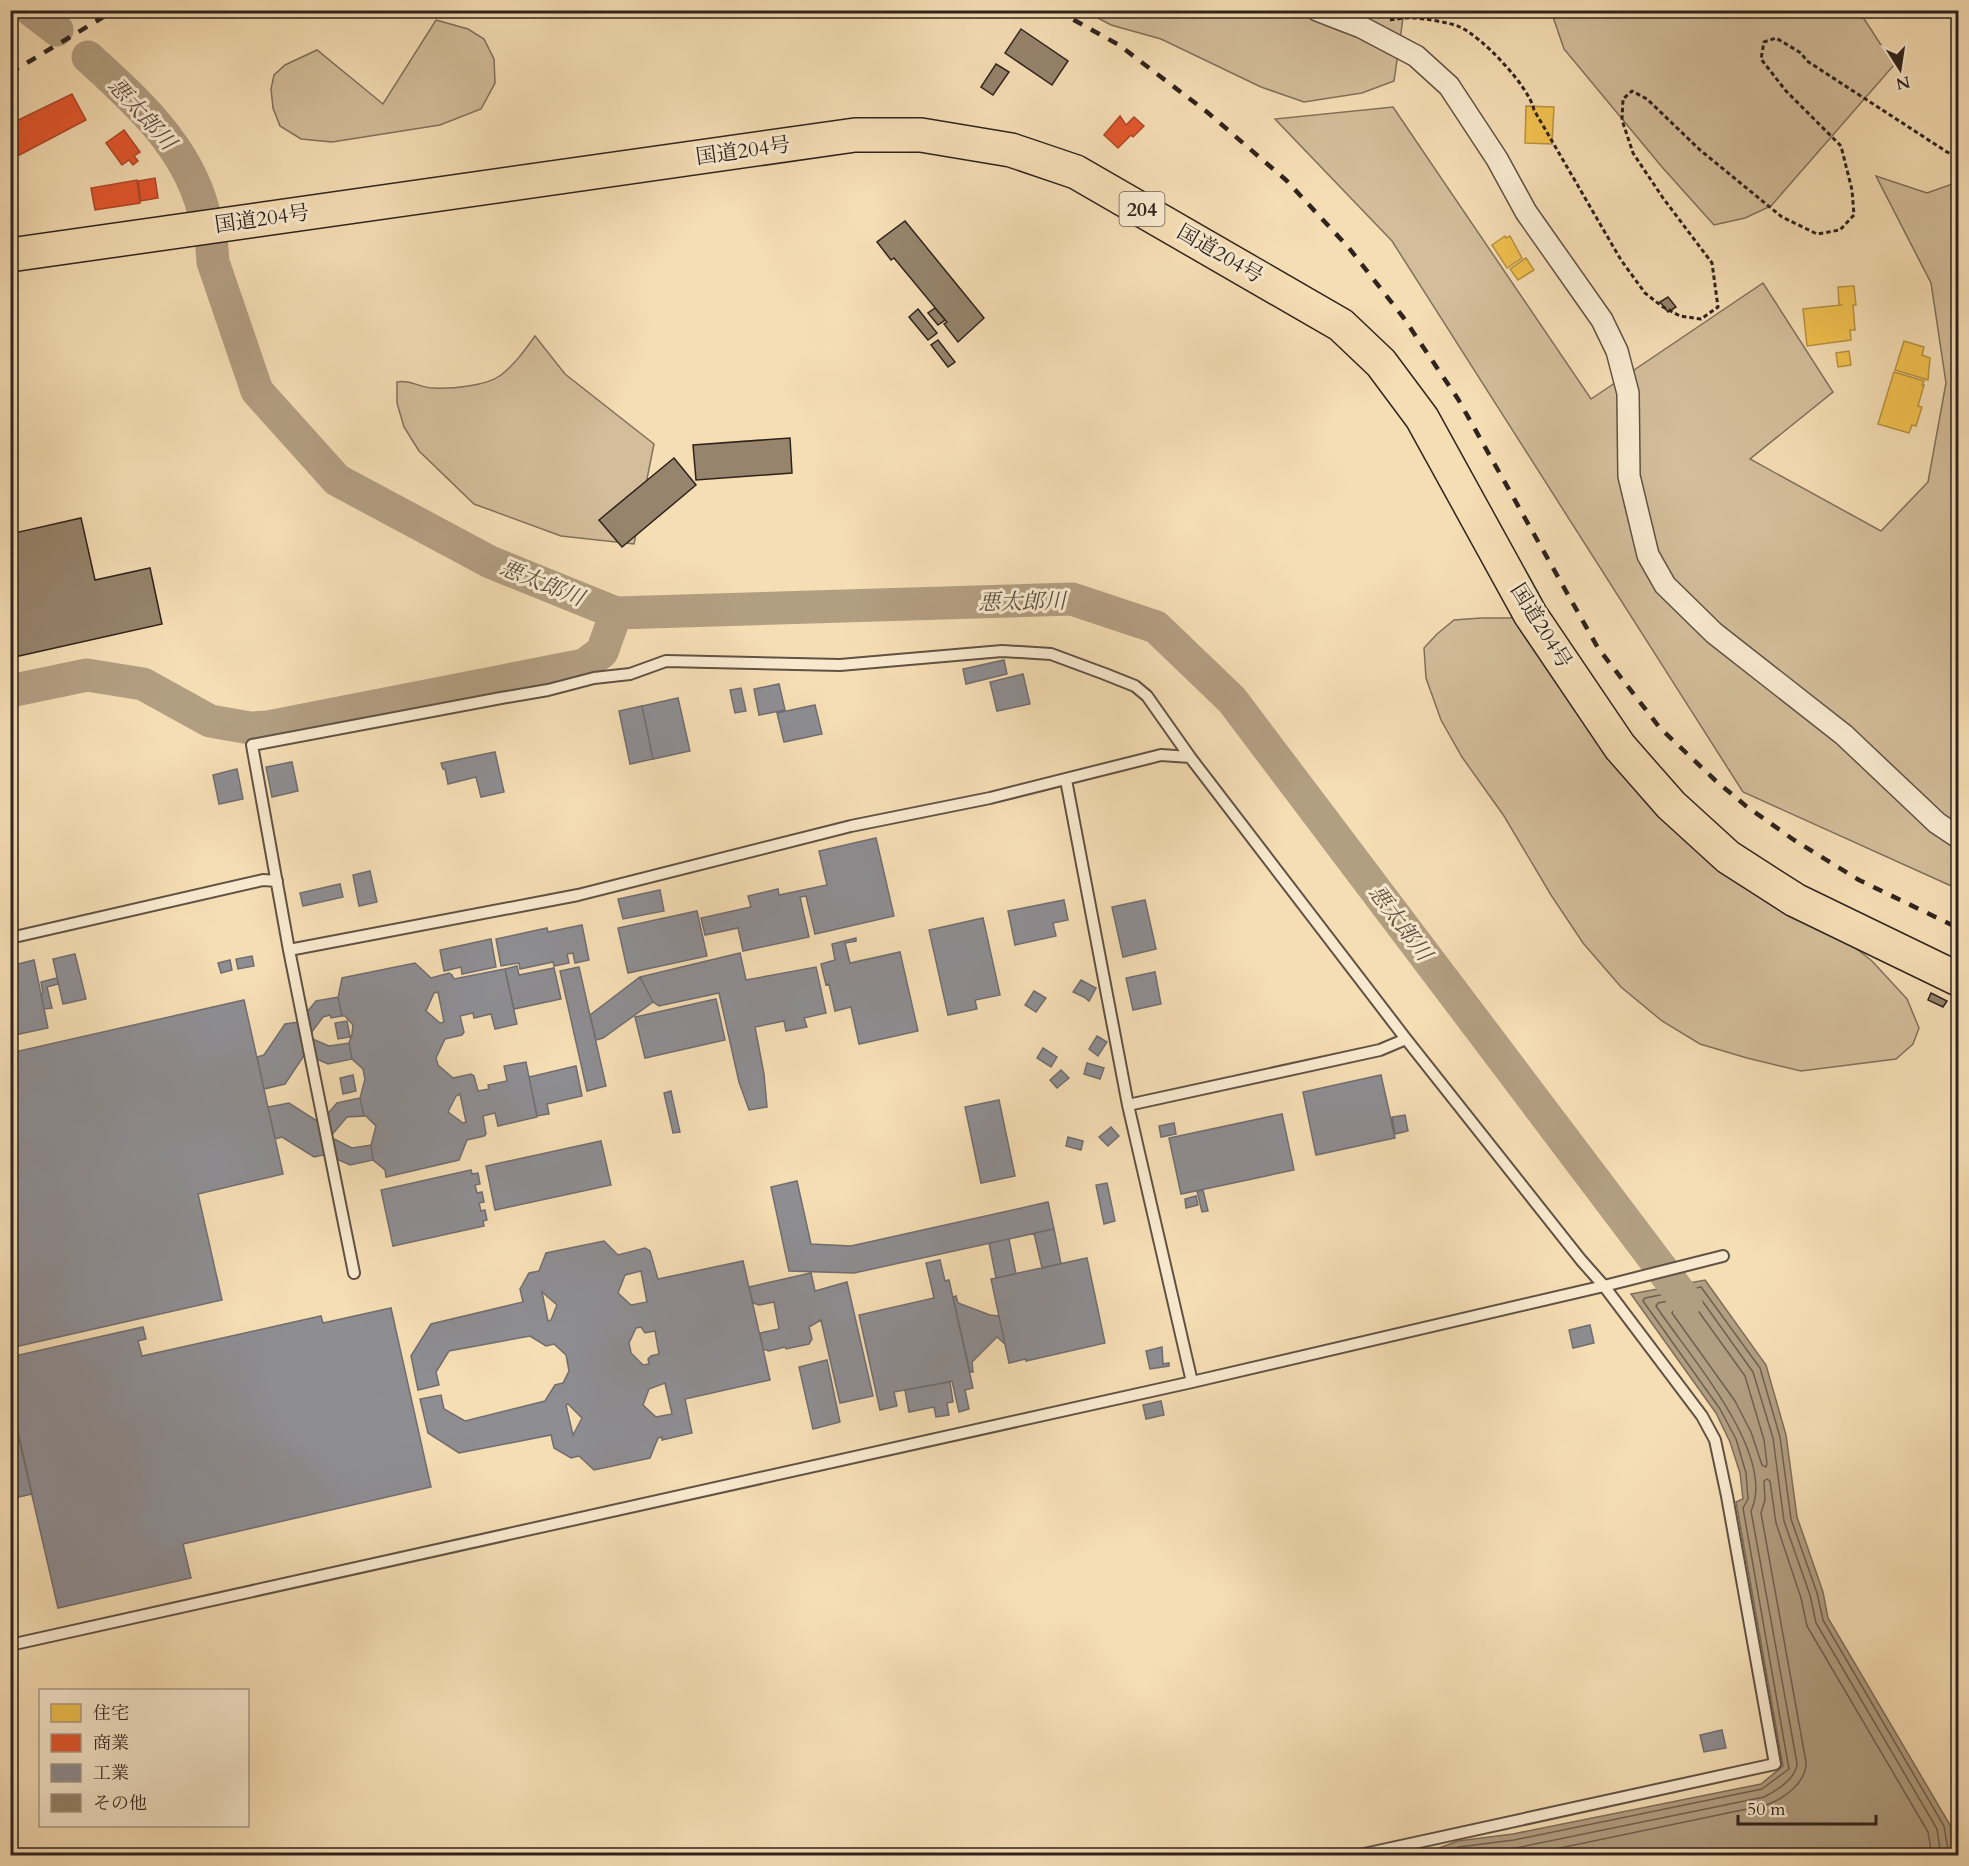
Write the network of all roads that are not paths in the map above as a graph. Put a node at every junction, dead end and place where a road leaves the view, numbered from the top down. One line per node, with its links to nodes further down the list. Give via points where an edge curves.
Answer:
1 (1317, 10): 5 (street, via 1357,25 1416,56 1449,86 1526,212 1602,320 1617,351 1628,393 1629,476 1648,555 1665,585 1714,633 1844,735 1937,823)
2 (10, 255): 9 (highway, 国道204号 / 204, via 855,135 921,135 1011,150 1076,172 1341,325 1381,363 1422,418 1530,614 1620,747 1671,805 1728,857 1796,900)
3 (1190, 757): 4 (lane, via 1161,755); 6 (lane, via 1147,696 1135,686 1051,654 1002,651 840,665 666,661 630,674 252,745); 10 (lane)
4 (1066, 780): 8 (lane, via 851,826 578,895); 11 (lane)
5 (1959, 837)
6 (278, 881): 7 (lane, via 263,880); 8 (lane)
7 (10, 938)
8 (289, 950): 13 (lane)
9 (1959, 979)
10 (1406, 1039): 11 (lane, via 1380,1050); 14 (lane)
11 (1128, 1106): 15 (lane)
12 (1723, 1256): 14 (lane)
13 (354, 1273)
14 (1604, 1286): 15 (lane); 17 (lane, via 1702,1416 1715,1440 1775,1764)
15 (1192, 1382): 16 (lane)
16 (10, 1645)
17 (1355, 1856)

